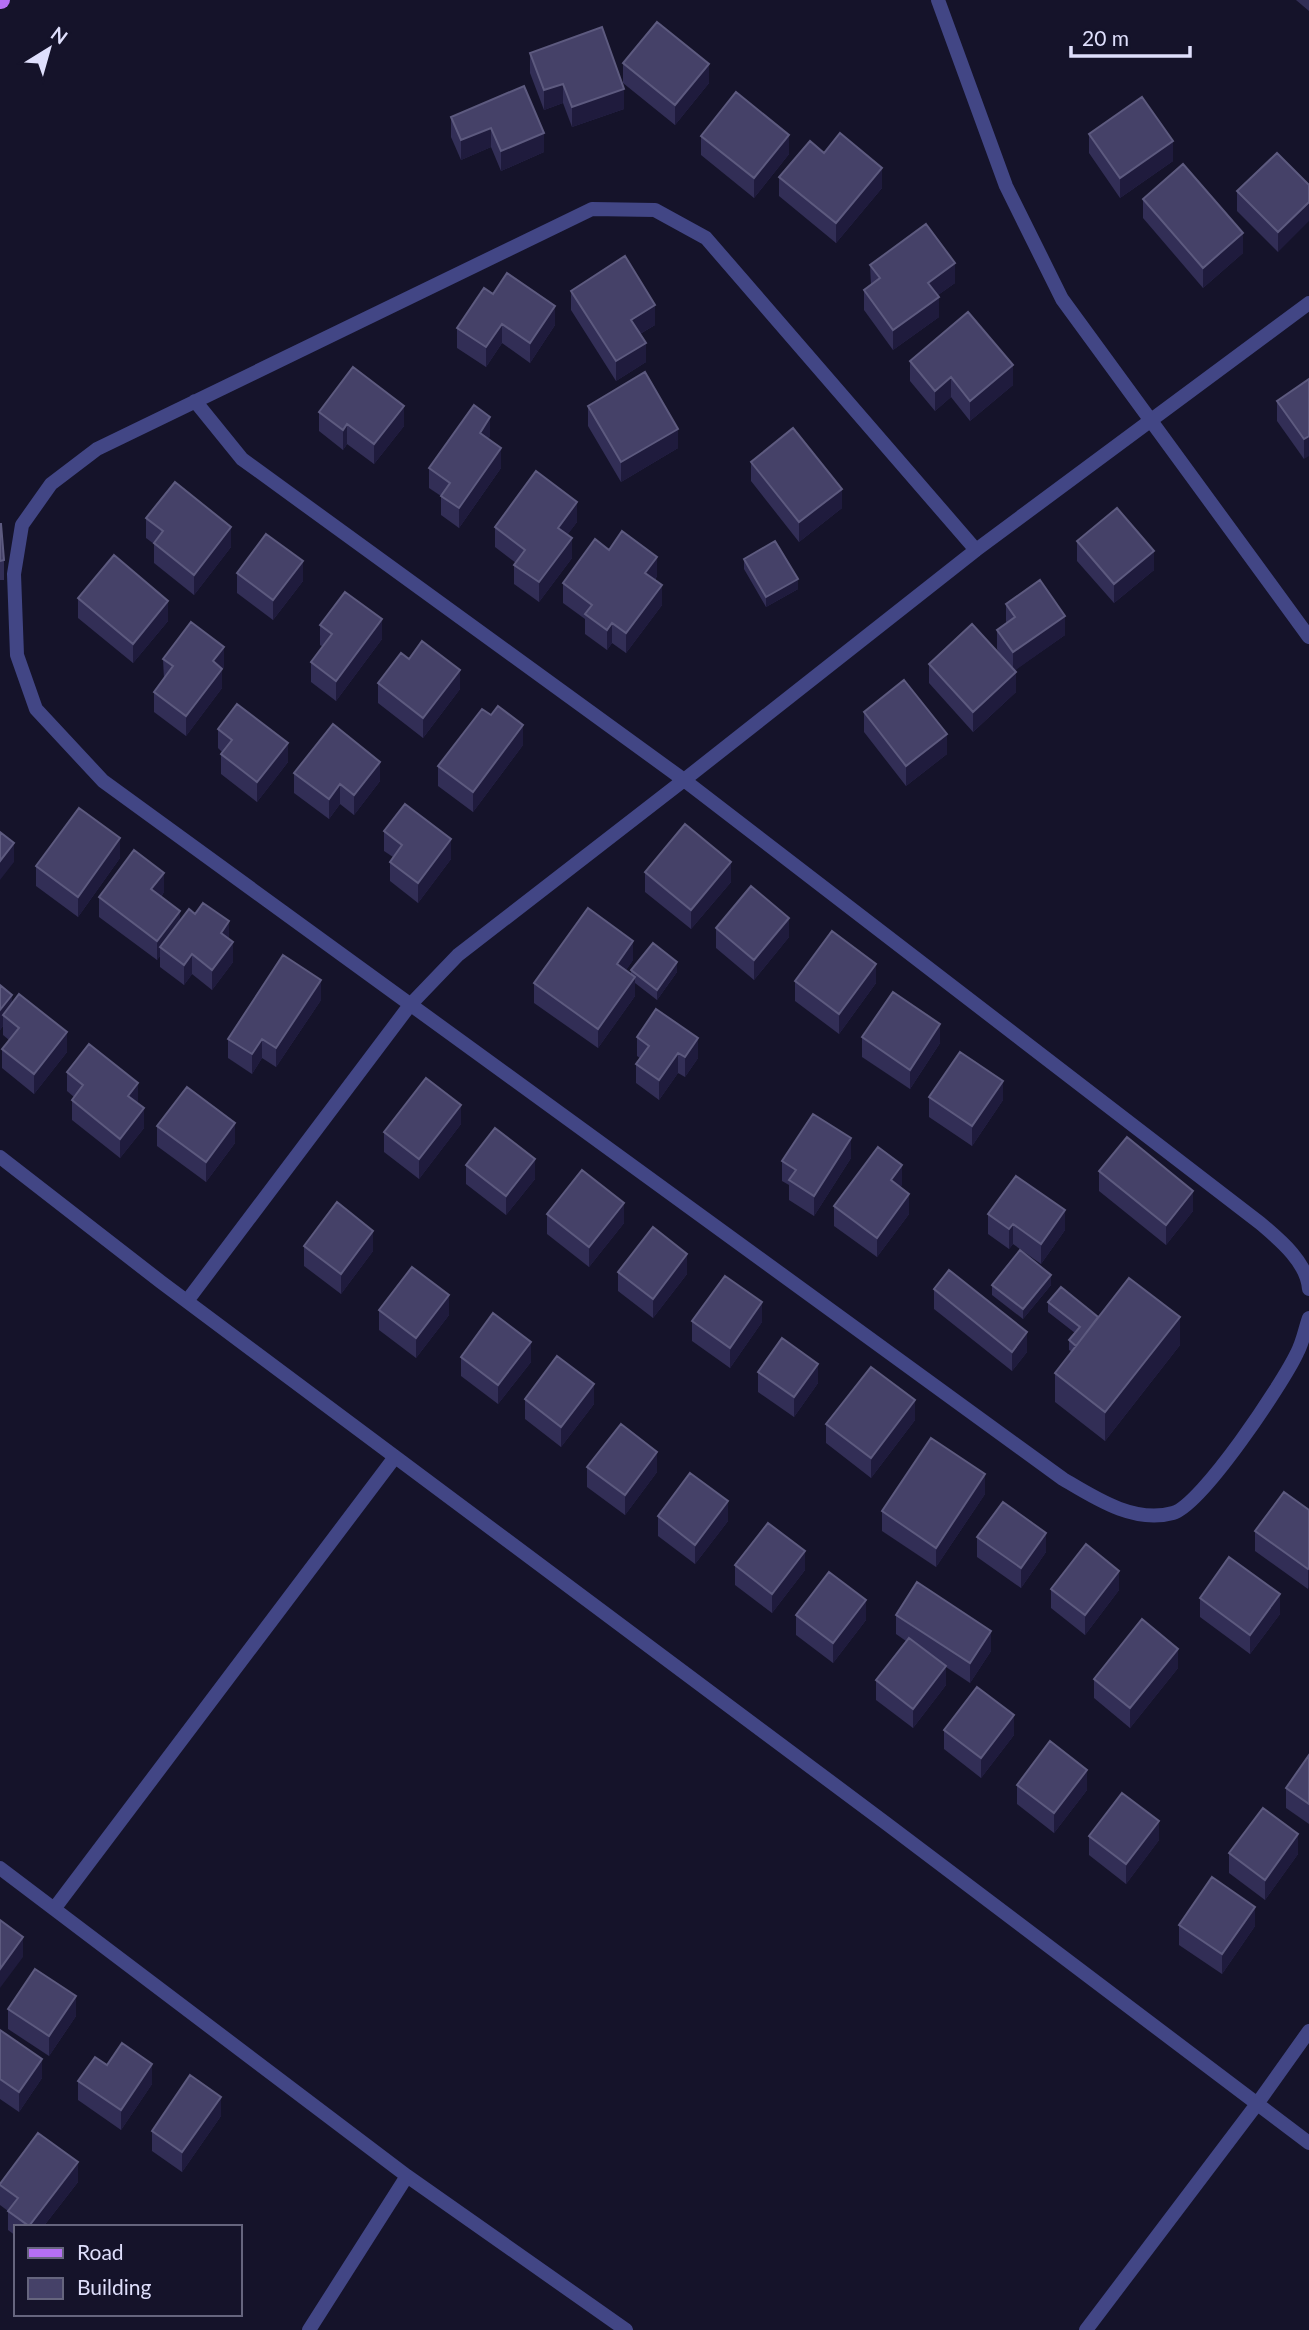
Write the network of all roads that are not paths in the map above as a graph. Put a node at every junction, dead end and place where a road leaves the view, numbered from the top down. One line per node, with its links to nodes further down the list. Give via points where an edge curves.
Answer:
1 (938, 0): 4 (street, via 1006,186 1062,299)
2 (1309, 303): 4 (street)
3 (195, 401): 5 (street, via 592,209 655,210 706,238); 7 (street, via 242,459); 8 (street, via 97,449 51,484 22,525 14,574 17,655 36,709 103,781)
4 (1152, 420): 5 (street); 6 (street)
5 (976, 550): 7 (street)
6 (1309, 637)
7 (684, 780): 8 (street, via 458,955); 10 (street, via 1260,1223 1287,1247 1308,1279)
8 (410, 1005): 11 (street); 12 (street, via 1063,1479 1104,1503 1140,1515 1175,1513 1203,1490 1270,1398 1298,1352)
9 (0, 1157): 11 (street)
10 (1309, 1289)
11 (187, 1301): 13 (street)
12 (1309, 1318)
13 (395, 1457): 15 (street); 17 (street)
14 (0, 1868): 15 (street)
15 (54, 1909): 19 (street)
16 (1309, 2031): 17 (street)
17 (1257, 2104): 18 (street); 22 (street)
18 (1309, 2143)
19 (407, 2176): 20 (street); 21 (street)
20 (309, 2330)
21 (626, 2330)
22 (1086, 2330)

